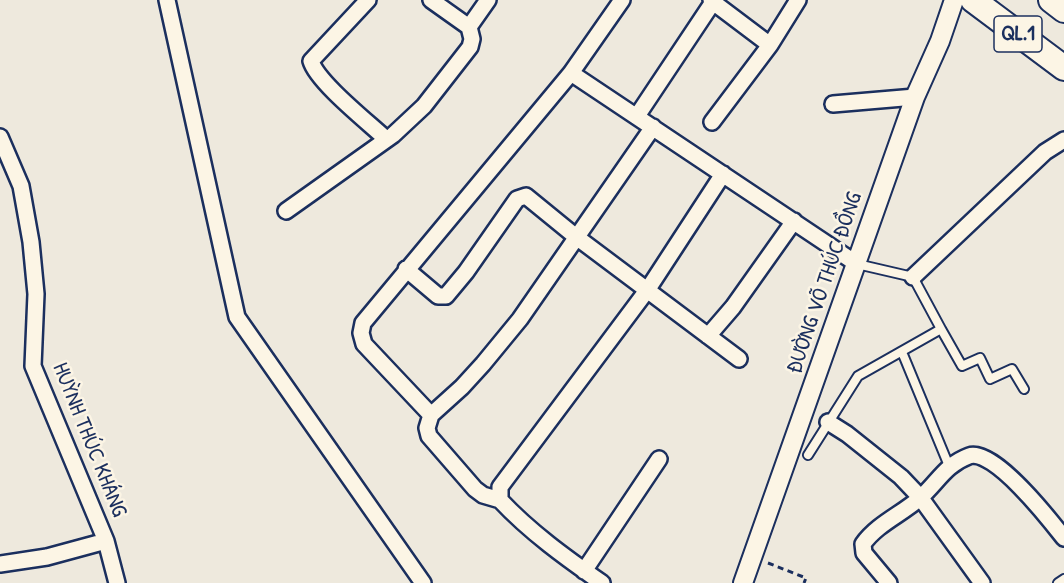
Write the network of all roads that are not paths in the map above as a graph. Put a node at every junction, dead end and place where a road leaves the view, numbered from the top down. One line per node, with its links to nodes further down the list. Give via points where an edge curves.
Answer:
1 (167, 0): 50 (street, via 237,317)
2 (368, 0): 22 (street, via 311,61 325,81)
3 (431, 0): 12 (street)
4 (488, 0): 12 (street)
5 (622, 0): 15 (street)
6 (798, 0): 13 (street)
7 (954, 0): 16 (street, ĐƯỜNG VÕ THÚC ĐỒNG)
8 (973, 0): 14 (main road, QL.1)
9 (1051, 0): 11 (main road, QL.1)
10 (712, 1): 13 (street); 18 (street)
11 (1064, 10)
12 (469, 27): 22 (street, via 471,44 463,58 424,106)
13 (770, 45): 19 (street)
14 (1064, 68)
15 (571, 73): 18 (street); 29 (street)
16 (915, 98): 17 (street); 28 (street, ĐƯỜNG VÕ THÚC ĐỒNG)
17 (832, 104)
18 (637, 117): 20 (street)
19 (712, 122)
20 (652, 127): 24 (street); 27 (street)
21 (0, 137): 45 (street, HUỲNH THÚC KHÁNG, via 21,186 32,242 36,294 33,366)
22 (386, 139): 25 (street)
23 (1064, 140): 30 (street, via 1037,159)
24 (723, 174): 26 (street); 31 (street)
25 (286, 211)
26 (794, 221): 28 (street); 33 (street)
27 (575, 236): 29 (street, via 524,196 517,199 446,296 438,296); 31 (street); 37 (street, via 500,344)
28 (858, 264): 30 (lane); 52 (street, ĐƯỜNG VÕ THÚC ĐỒNG)
29 (406, 269): 37 (street, via 368,315 362,338)
30 (913, 277): 32 (lane)
31 (648, 289): 33 (street); 43 (street, via 500,487)
32 (942, 329): 34 (lane); 36 (lane, via 962,366 980,358 990,379 1012,369)
33 (708, 336): 35 (street)
34 (902, 352): 38 (lane, via 858,376); 41 (lane)
35 (739, 359)
36 (1024, 390)
37 (431, 415): 43 (street, via 429,435 475,489)
38 (828, 422): 39 (lane); 42 (street, via 901,477)
39 (808, 455)
40 (659, 459): 47 (street)
41 (949, 466): 42 (street); 44 (street, via 971,455 982,456 1035,501)
42 (920, 497): 53 (street, via 862,544 864,553); 54 (street)
43 (500, 500): 47 (street)
44 (1064, 538)
45 (106, 541): 46 (street, via 47,557); 49 (street, HUỲNH THÚC KHÁNG)
46 (0, 564)
47 (584, 571): 51 (street)
48 (1064, 579): 55 (lane)
49 (117, 583)
50 (423, 583)
51 (602, 583)
52 (743, 583)
53 (889, 583)
54 (982, 583)
55 (1058, 583)

